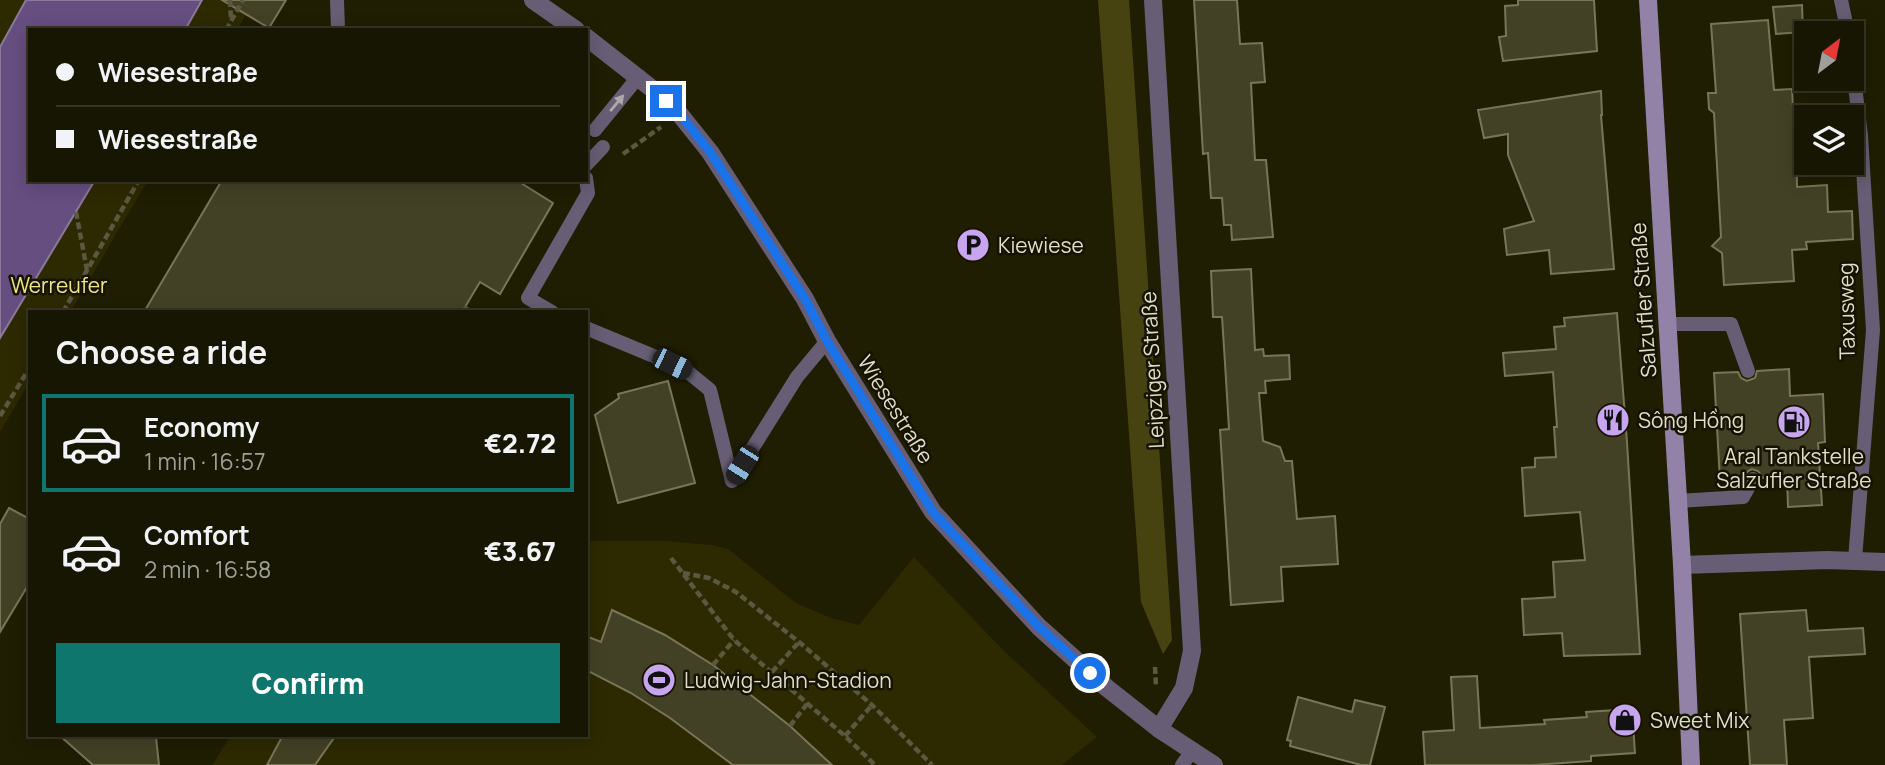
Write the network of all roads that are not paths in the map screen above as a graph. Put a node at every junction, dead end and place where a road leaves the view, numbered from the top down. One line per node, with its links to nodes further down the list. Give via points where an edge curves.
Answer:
1 (337, 0): 7 (lane)
2 (533, 0): 8 (street)
3 (1153, 0): 26 (street, Leipziger Straße, via 1192,651 1184,688)
4 (1648, 0): 17 (main road, Salzufler Straße)
5 (1841, 0): 6 (lane)
6 (1845, 21)
7 (338, 28)
8 (573, 28)
9 (588, 38): 10 (street, Wiesestraße)
10 (639, 76): 12 (lane, one-way to 10); 19 (street, Wiesestraße, via 678,112 710,152)
11 (1856, 91): 23 (lane, Taxusweg, via 1873,330)
12 (595, 130)
13 (603, 146): 14 (lane)
14 (588, 163)
15 (587, 182): 16 (lane, via 588,193 528,298)
16 (549, 310)
17 (1668, 324): 20 (lane, via 1731,324); 22 (main road, Salzufler Straße)
18 (588, 329): 19 (lane, via 688,372 710,390 732,481 797,377)
19 (827, 341): 26 (street, Wiesestraße, via 933,512 1039,627)
20 (1748, 371)
21 (1753, 479): 22 (lane, via 1743,497)
22 (1678, 501): 25 (main road, Salzufler Straße)
23 (1855, 560): 24 (street); 25 (street)
24 (1885, 562)
25 (1682, 565): 29 (main road, Salzufler Straße)
26 (1159, 729): 27 (street, Wiesestraße)
27 (1187, 758): 28 (street, Wiesestraße)
28 (1214, 765)
29 (1691, 765)

